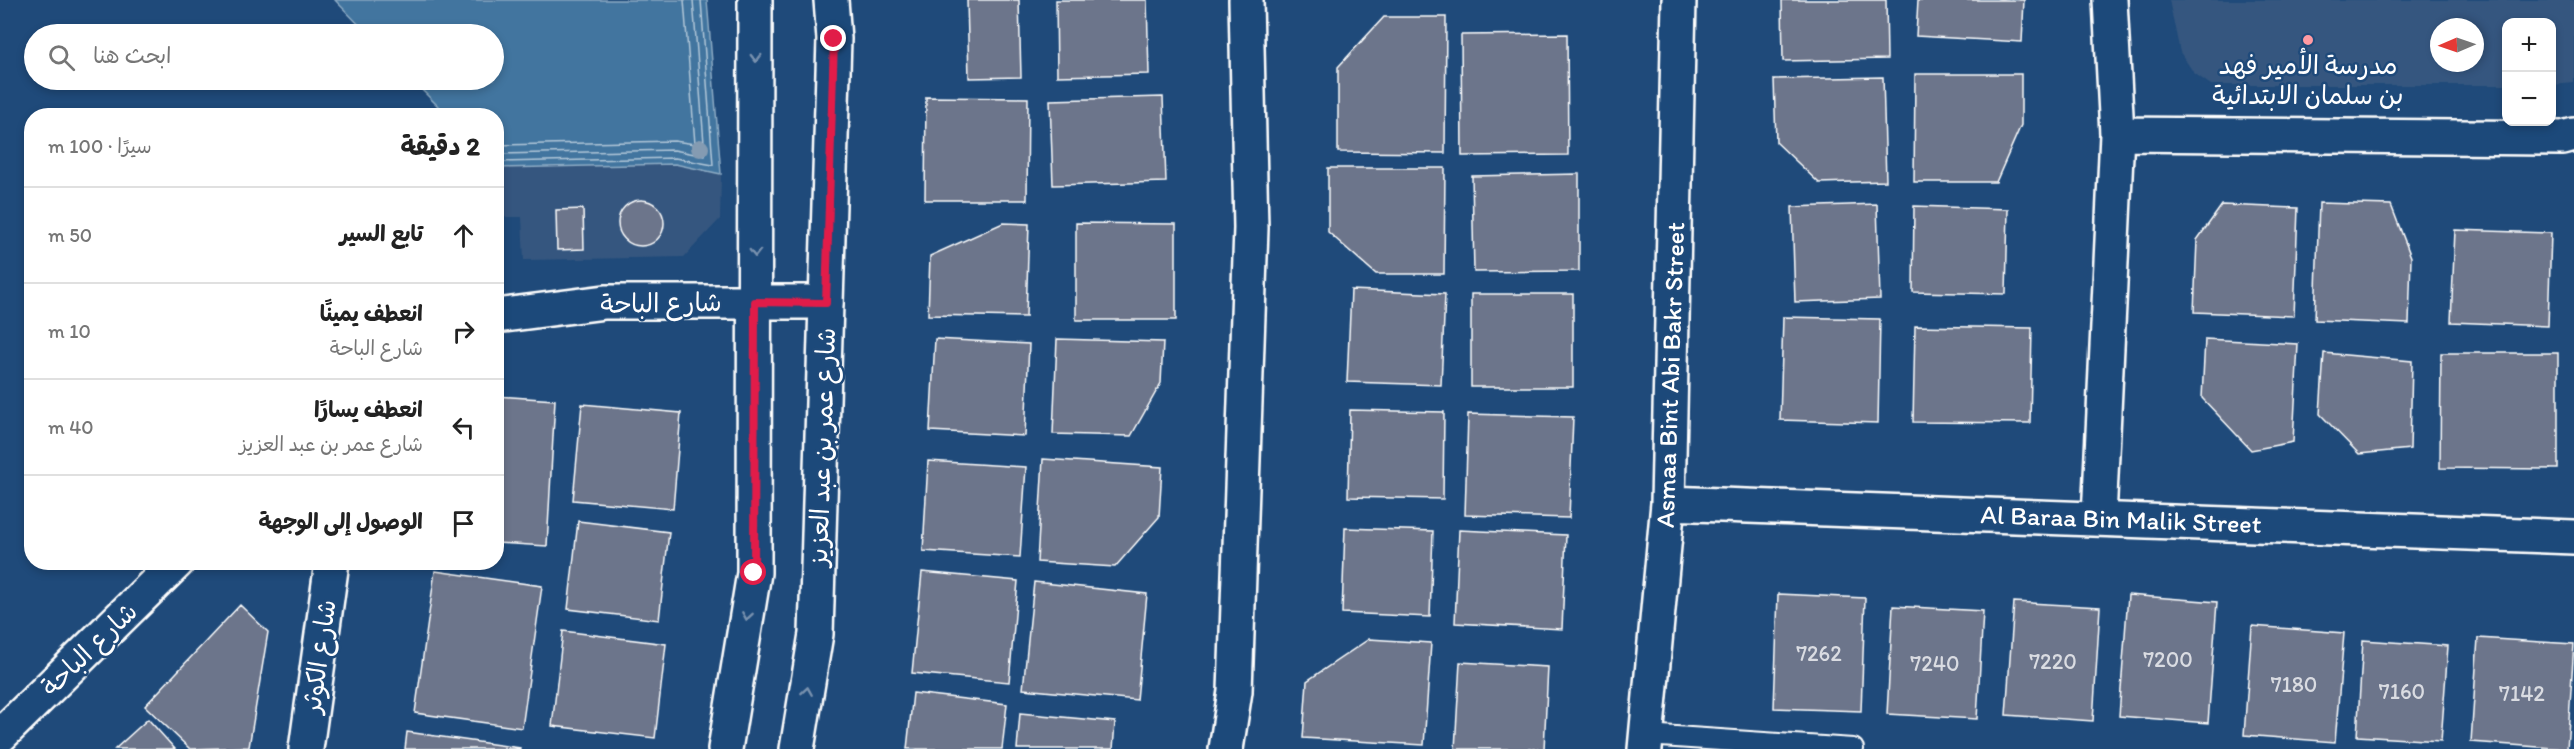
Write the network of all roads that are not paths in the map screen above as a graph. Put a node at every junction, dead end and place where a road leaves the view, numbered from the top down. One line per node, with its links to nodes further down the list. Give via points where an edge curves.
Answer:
1 (755, 0): 8 (street, one-way to 8)
2 (831, 0): 9 (street, شارع عمر بن عبد العزيز, via 834,39)
3 (1246, 0): 21 (street, via 1251,228 1235,692)
4 (1679, 0): 11 (street, Asmaa Bint Abi Bakr Street)
5 (2110, 0): 6 (street)
6 (2117, 134): 7 (street, via 2551,138); 12 (street)
7 (2574, 135)
8 (755, 302): 9 (street, شارع الباحة); 10 (street, شارع الباحة, via 604,302); 19 (street, one-way to 19, via 754,573)
9 (826, 303): 20 (street, شارع عمر بن عبد العزيز, one-way to 9, via 816,634)
10 (504, 315)
11 (1668, 503): 12 (street, Al Baraa Bin Malik Street); 17 (street, Asmaa Bint Abi Bakr Street)
12 (2099, 518): 13 (street, Al Baraa Bin Malik Street)
13 (2574, 537)
14 (169, 570): 16 (street, شارع الباحة)
15 (331, 570): 18 (street, شارع الكوثر)
16 (0, 736)
17 (1645, 742): 22 (lane)
18 (306, 749)
19 (725, 749)
20 (797, 749)
21 (1226, 749)
22 (1853, 749)

